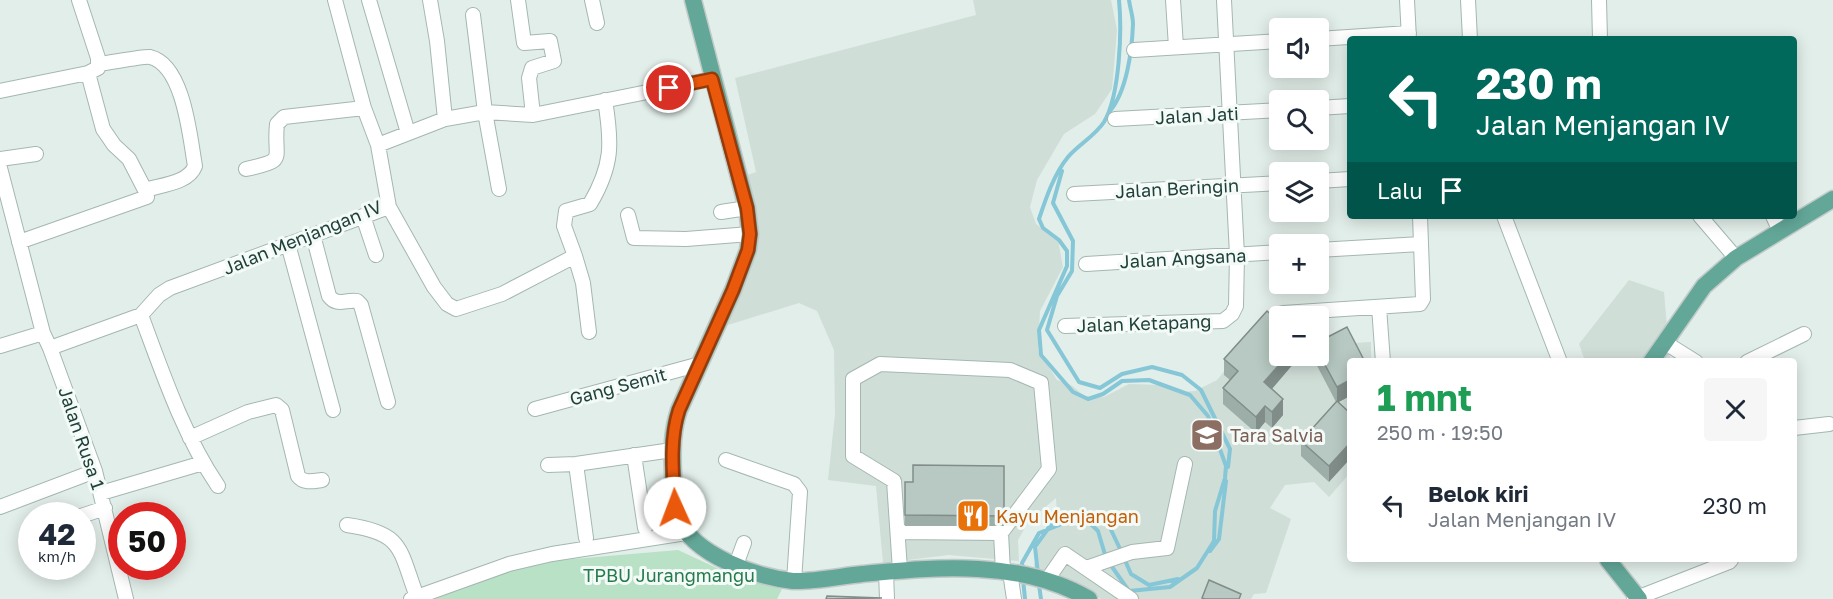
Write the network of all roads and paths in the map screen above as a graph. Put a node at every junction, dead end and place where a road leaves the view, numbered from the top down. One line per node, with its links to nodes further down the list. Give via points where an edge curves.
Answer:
1 (79, 0): 24 (street)
2 (335, 0): 31 (street, Jalan Menjangan IV)
3 (369, 0): 38 (street)
4 (430, 0): 36 (street)
5 (518, 0): 35 (street, via 524,43 550,41 554,61 532,68 529,78)
6 (592, 0): 14 (street)
7 (693, 0): 26 (main road)
8 (1173, 0): 22 (street)
9 (1224, 0): 21 (street)
10 (1407, 0): 15 (street)
11 (1468, 0): 16 (street)
12 (1599, 0): 17 (street)
13 (473, 15): 33 (street)
14 (597, 23)
15 (1409, 36)
16 (1470, 36)
17 (1600, 36)
18 (1347, 38): 19 (street)
19 (1329, 39)
20 (1269, 42): 21 (street)
21 (1226, 44): 22 (street); 34 (street)
22 (1176, 47): 23 (street)
23 (1134, 50)
24 (99, 64): 25 (street); 49 (street, via 148,57 162,62 181,96 193,172)
25 (88, 74): 27 (street); 49 (street, via 103,129 129,159)
26 (712, 79): 28 (street); 53 (main road)
27 (0, 91)
28 (605, 100): 35 (street); 72 (street, via 611,136 607,168 590,204 566,211 564,226)
29 (1347, 106): 30 (street)
30 (1329, 107)
31 (364, 108): 39 (street, Jalan Menjangan IV); 43 (street, via 284,117 277,124 276,160)
32 (1269, 111): 34 (street, Jalan Jati)
33 (485, 112): 35 (street); 36 (street); 48 (street)
34 (1230, 113): 37 (street, Jalan Jati); 47 (street)
35 (533, 115)
36 (445, 119): 38 (street)
37 (1115, 119)
38 (408, 134): 39 (street)
39 (378, 145): 52 (street, Jalan Menjangan IV)
40 (36, 154): 41 (street)
41 (0, 159)
42 (0, 168): 58 (street, Jalan Rusa 1)
43 (246, 169)
44 (1347, 179): 45 (street)
45 (1329, 180)
46 (1269, 183): 47 (street, Jalan Beringin)
47 (1234, 185): 50 (street, Jalan Beringin); 71 (street)
48 (499, 189)
49 (145, 190): 65 (street, via 145,199)
50 (1074, 194)
51 (1833, 199): 56 (main road)
52 (389, 207): 57 (street, Jalan Menjangan IV); 72 (street, via 434,286 447,304 456,309 502,294)
53 (747, 208): 54 (street); 63 (main road)
54 (721, 212)
55 (628, 214): 63 (street, via 634,238)
56 (1797, 215)
57 (363, 216): 64 (street, Jalan Menjangan IV); 70 (street)
58 (6, 218): 65 (street, Jalan Rusa 1)
59 (1420, 219): 67 (street)
60 (1505, 219): 86 (street)
61 (1703, 219): 73 (street)
62 (1777, 224): 73 (main road)
63 (750, 234): 90 (main road, via 733,290)
64 (313, 235): 66 (street, Jalan Menjangan IV); 91 (street, via 329,296 339,303 352,300 361,305)
65 (19, 242): 80 (street, Jalan Rusa 1)
66 (288, 244): 77 (street, Jalan Menjangan IV, via 170,288); 93 (street)
67 (1421, 244): 68 (street); 75 (street, via 1422,302)
68 (1329, 249)
69 (1269, 253): 71 (street, Jalan Angsana)
70 (376, 255)
71 (1238, 255): 74 (street, Jalan Angsana); 78 (street, Jalan Ketapang, via 1236,306 1223,321)
72 (574, 256): 79 (street, via 584,284)
73 (1736, 258): 82 (main road, via 1704,286)
74 (1086, 264)
75 (1379, 308): 76 (street); 85 (street)
76 (1329, 311)
77 (141, 315): 84 (street, Jalan Menjangan IV); 96 (street)
78 (1065, 326)
79 (589, 332)
80 (43, 333): 83 (street); 84 (street, Jalan Rusa 1)
81 (1804, 334): 89 (street)
82 (1664, 342): 87 (main road); 88 (street)
83 (0, 346)
84 (50, 348): 104 (street, Jalan Rusa 1)
85 (1383, 358)
86 (1558, 358)
87 (1654, 358)
88 (1690, 358)
89 (1755, 358)
90 (700, 364): 92 (street, Gang Semit); 97 (main road, via 674,424)
91 (388, 402)
92 (535, 409)
93 (333, 410)
94 (1829, 424): 95 (street)
95 (1797, 428)
96 (190, 438): 100 (street); 105 (street, via 248,412 276,405 282,410 298,476 306,482)
97 (672, 450): 98 (street); 114 (main road, via 675,508)
98 (634, 456): 101 (street); 112 (street)
99 (726, 460): 125 (street, via 794,484 800,492)
100 (203, 464): 106 (street); 107 (street)
101 (576, 464): 103 (street); 116 (street)
102 (1185, 464): 121 (street, via 1167,548 1132,552)
103 (548, 465)
104 (95, 471): 107 (street, Jalan Rusa 1); 108 (street)
105 (322, 480)
106 (218, 486)
107 (101, 493): 109 (street, Jalan Rusa 1)
108 (0, 507)
109 (105, 508): 110 (street); 128 (street, Jalan Rusa 1)
110 (96, 511)
111 (347, 525): 126 (street, via 381,532 394,541)
112 (645, 528)
113 (898, 532): 115 (street); 115 (street, via 894,481 853,456 853,379 880,364 1010,370 1041,383 1049,469); 122 (street)
114 (686, 533): 120 (main road, via 702,548); 126 (street, via 509,564)
115 (1001, 533): 123 (street)
116 (586, 538)
117 (744, 543): 120 (street)
118 (1610, 562): 127 (main road)
119 (1729, 562): 127 (street)
120 (736, 565): 125 (main road)
121 (1086, 568): 124 (street, via 1065,554); 132 (street)
122 (893, 571): 123 (main road, via 946,567); 125 (main road); 129 (street)
123 (1010, 572): 124 (main road); 130 (street)
124 (1044, 579): 131 (main road)
125 (794, 581)
126 (414, 598)
127 (1637, 598)
128 (126, 599)
129 (887, 599)
130 (1014, 599)
131 (1089, 599)
132 (1131, 599)

